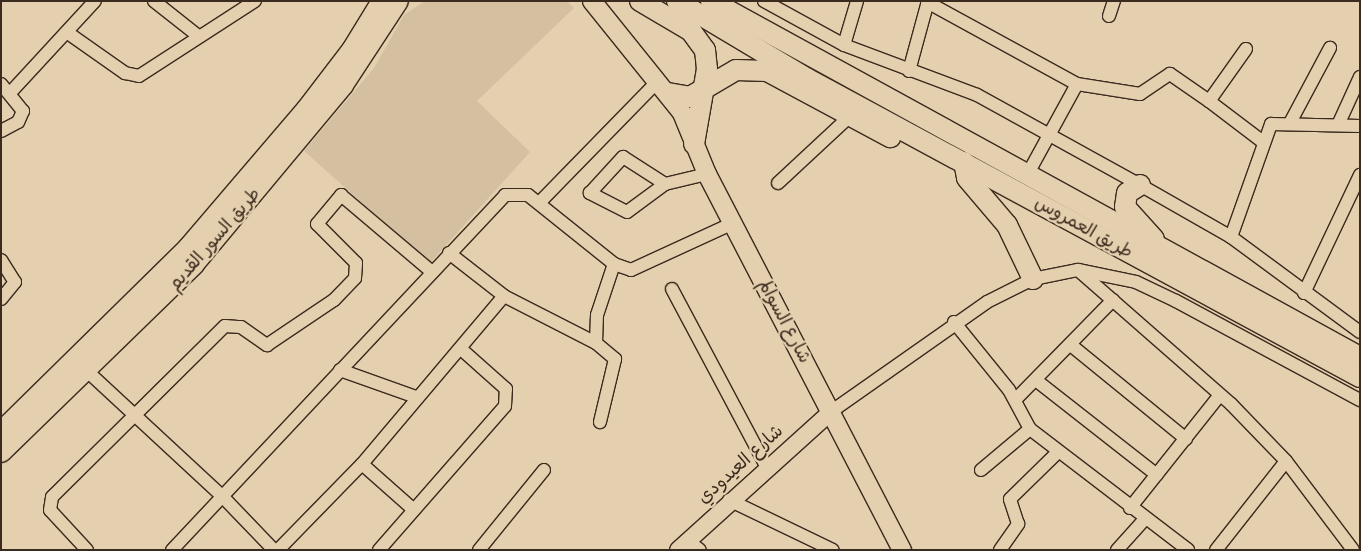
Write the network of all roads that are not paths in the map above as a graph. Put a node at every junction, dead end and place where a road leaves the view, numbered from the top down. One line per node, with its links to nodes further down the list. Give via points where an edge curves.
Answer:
1 (95, 1): 17 (street)
2 (154, 1): 18 (street)
3 (255, 1): 18 (street)
4 (382, 1): 63 (main road, طريق السور القديم, via 352,50 299,118)
5 (398, 1): 63 (main road, طريق السور القديم, via 375,41 302,137 194,264)
6 (592, 1): 26 (main road, شارع السوالم)
7 (640, 1): 28 (main road, via 699,39 707,60)
8 (677, 1): 22 (main road)
9 (711, 1): 22 (main road)
10 (733, 1): 39 (main road, via 958,126)
11 (764, 1): 15 (street)
12 (857, 1): 19 (street)
13 (1114, 1): 16 (street)
14 (927, 2): 23 (street); 25 (street, via 1026,52)
15 (788, 7): 19 (street)
16 (1109, 16)
17 (68, 33): 18 (street, via 133,76 144,74); 27 (street)
18 (197, 35)
19 (844, 45): 23 (street)
20 (1330, 48): 31 (street)
21 (1246, 49): 29 (street)
22 (811, 70): 38 (main road, طريق العمروس); 39 (main road, طريق العمروس)
23 (910, 71): 35 (street, via 977,95)
24 (1360, 77): 32 (street)
25 (1077, 84): 29 (street, via 1140,94 1170,74); 35 (street)
26 (662, 87): 28 (main road, via 684,98); 37 (main road, شارع السوالم, via 682,113); 46 (street)
27 (5, 89): 34 (street, via 23,111 18,122)
28 (704, 90): 30 (main road, via 736,70 767,71); 37 (main road)
29 (1209, 101): 36 (street)
30 (849, 117): 38 (main road, via 924,154); 43 (street)
31 (1291, 121): 32 (street); 36 (street, via 1271,124)
32 (1338, 125): 33 (street)
33 (1360, 126)
34 (1, 131)
35 (1051, 136): 42 (street); 45 (street)
36 (1262, 142): 48 (street)
37 (694, 144): 40 (main road, شارع السوالم)
38 (962, 160): 55 (main road, via 967,178 1007,225); 70 (main road, طريق العمروس)
39 (995, 160): 42 (main road, طريق العمروس)
40 (706, 174): 44 (street); 47 (main road, شارع السوالم)
41 (1360, 175): 57 (street)
42 (1026, 177): 50 (main road, طريق العمروس)
43 (778, 183)
44 (665, 184): 44 (street, via 623,157 590,193 627,212)
45 (1140, 185): 48 (street); 50 (main road, via 1127,193 1126,207)
46 (538, 203): 49 (street, via 522,192 506,195); 52 (street)
47 (734, 223): 52 (street, via 631,270); 76 (main road, شارع السوالم)
48 (1231, 237): 57 (street)
49 (449, 253): 54 (street); 58 (street)
50 (1174, 257): 67 (main road, طريق العمروس)
51 (1, 260): 59 (street, via 15,282)
52 (614, 264): 64 (street, via 597,315)
53 (1078, 270): 55 (street); 60 (street); 75 (street, via 1152,290)
54 (432, 272): 68 (street); 77 (street, via 341,195 317,224 356,263 358,271 334,300 266,345 240,326 225,326)
55 (1033, 279): 61 (street)
56 (672, 289): 86 (street)
57 (1304, 293): 62 (street)
58 (504, 296): 64 (street); 66 (street)
59 (1, 299)
60 (1112, 300): 65 (street); 72 (street)
61 (954, 322): 74 (street); 76 (street)
62 (1360, 331)
63 (117, 332): 69 (main road, طريق السور القديم); 80 (main road, طريق السور القديم)
64 (596, 344): 78 (street, via 614,358)
65 (1072, 346): 71 (street); 81 (street)
66 (462, 350): 73 (street); 93 (street, via 506,389 509,397)
67 (1360, 357)
68 (340, 370): 73 (street); 90 (street)
69 (87, 371): 77 (street); 82 (main road, طريق السور القديم)
70 (1360, 378)
71 (1037, 381): 74 (street); 89 (street)
72 (1220, 395): 81 (street); 84 (street)
73 (416, 397): 85 (street)
74 (1015, 400): 79 (street)
75 (1360, 400)
76 (832, 411): 86 (street, شارع العيدودي); 103 (main road, شارع السوالم)
77 (134, 415): 90 (street); 96 (street, via 48,503)
78 (600, 422)
79 (1030, 429): 83 (street); 88 (street)
80 (1, 432)
81 (1186, 439): 89 (street)
82 (1, 452)
83 (1058, 452): 92 (street); 104 (street, via 1010,499 1018,524)
84 (1286, 461): 107 (street); 108 (street)
85 (362, 464): 93 (street); 99 (street)
86 (766, 466): 91 (street, شارع العيدودي)
87 (544, 470): 101 (street)
88 (981, 470)
89 (1157, 475): 92 (street)
90 (222, 496): 97 (street); 98 (street)
91 (729, 500): 95 (street, شارع العيدودي); 102 (street)
92 (1130, 508): 94 (street)
93 (414, 510): 100 (street)
94 (1144, 520): 105 (street); 106 (street)
95 (688, 546)
96 (86, 550)
97 (172, 550)
98 (274, 550)
99 (278, 550)
100 (379, 550)
101 (479, 550)
102 (833, 550)
103 (902, 550)
104 (1000, 550)
105 (1117, 550)
106 (1188, 550)
107 (1216, 550)
108 (1353, 550)

